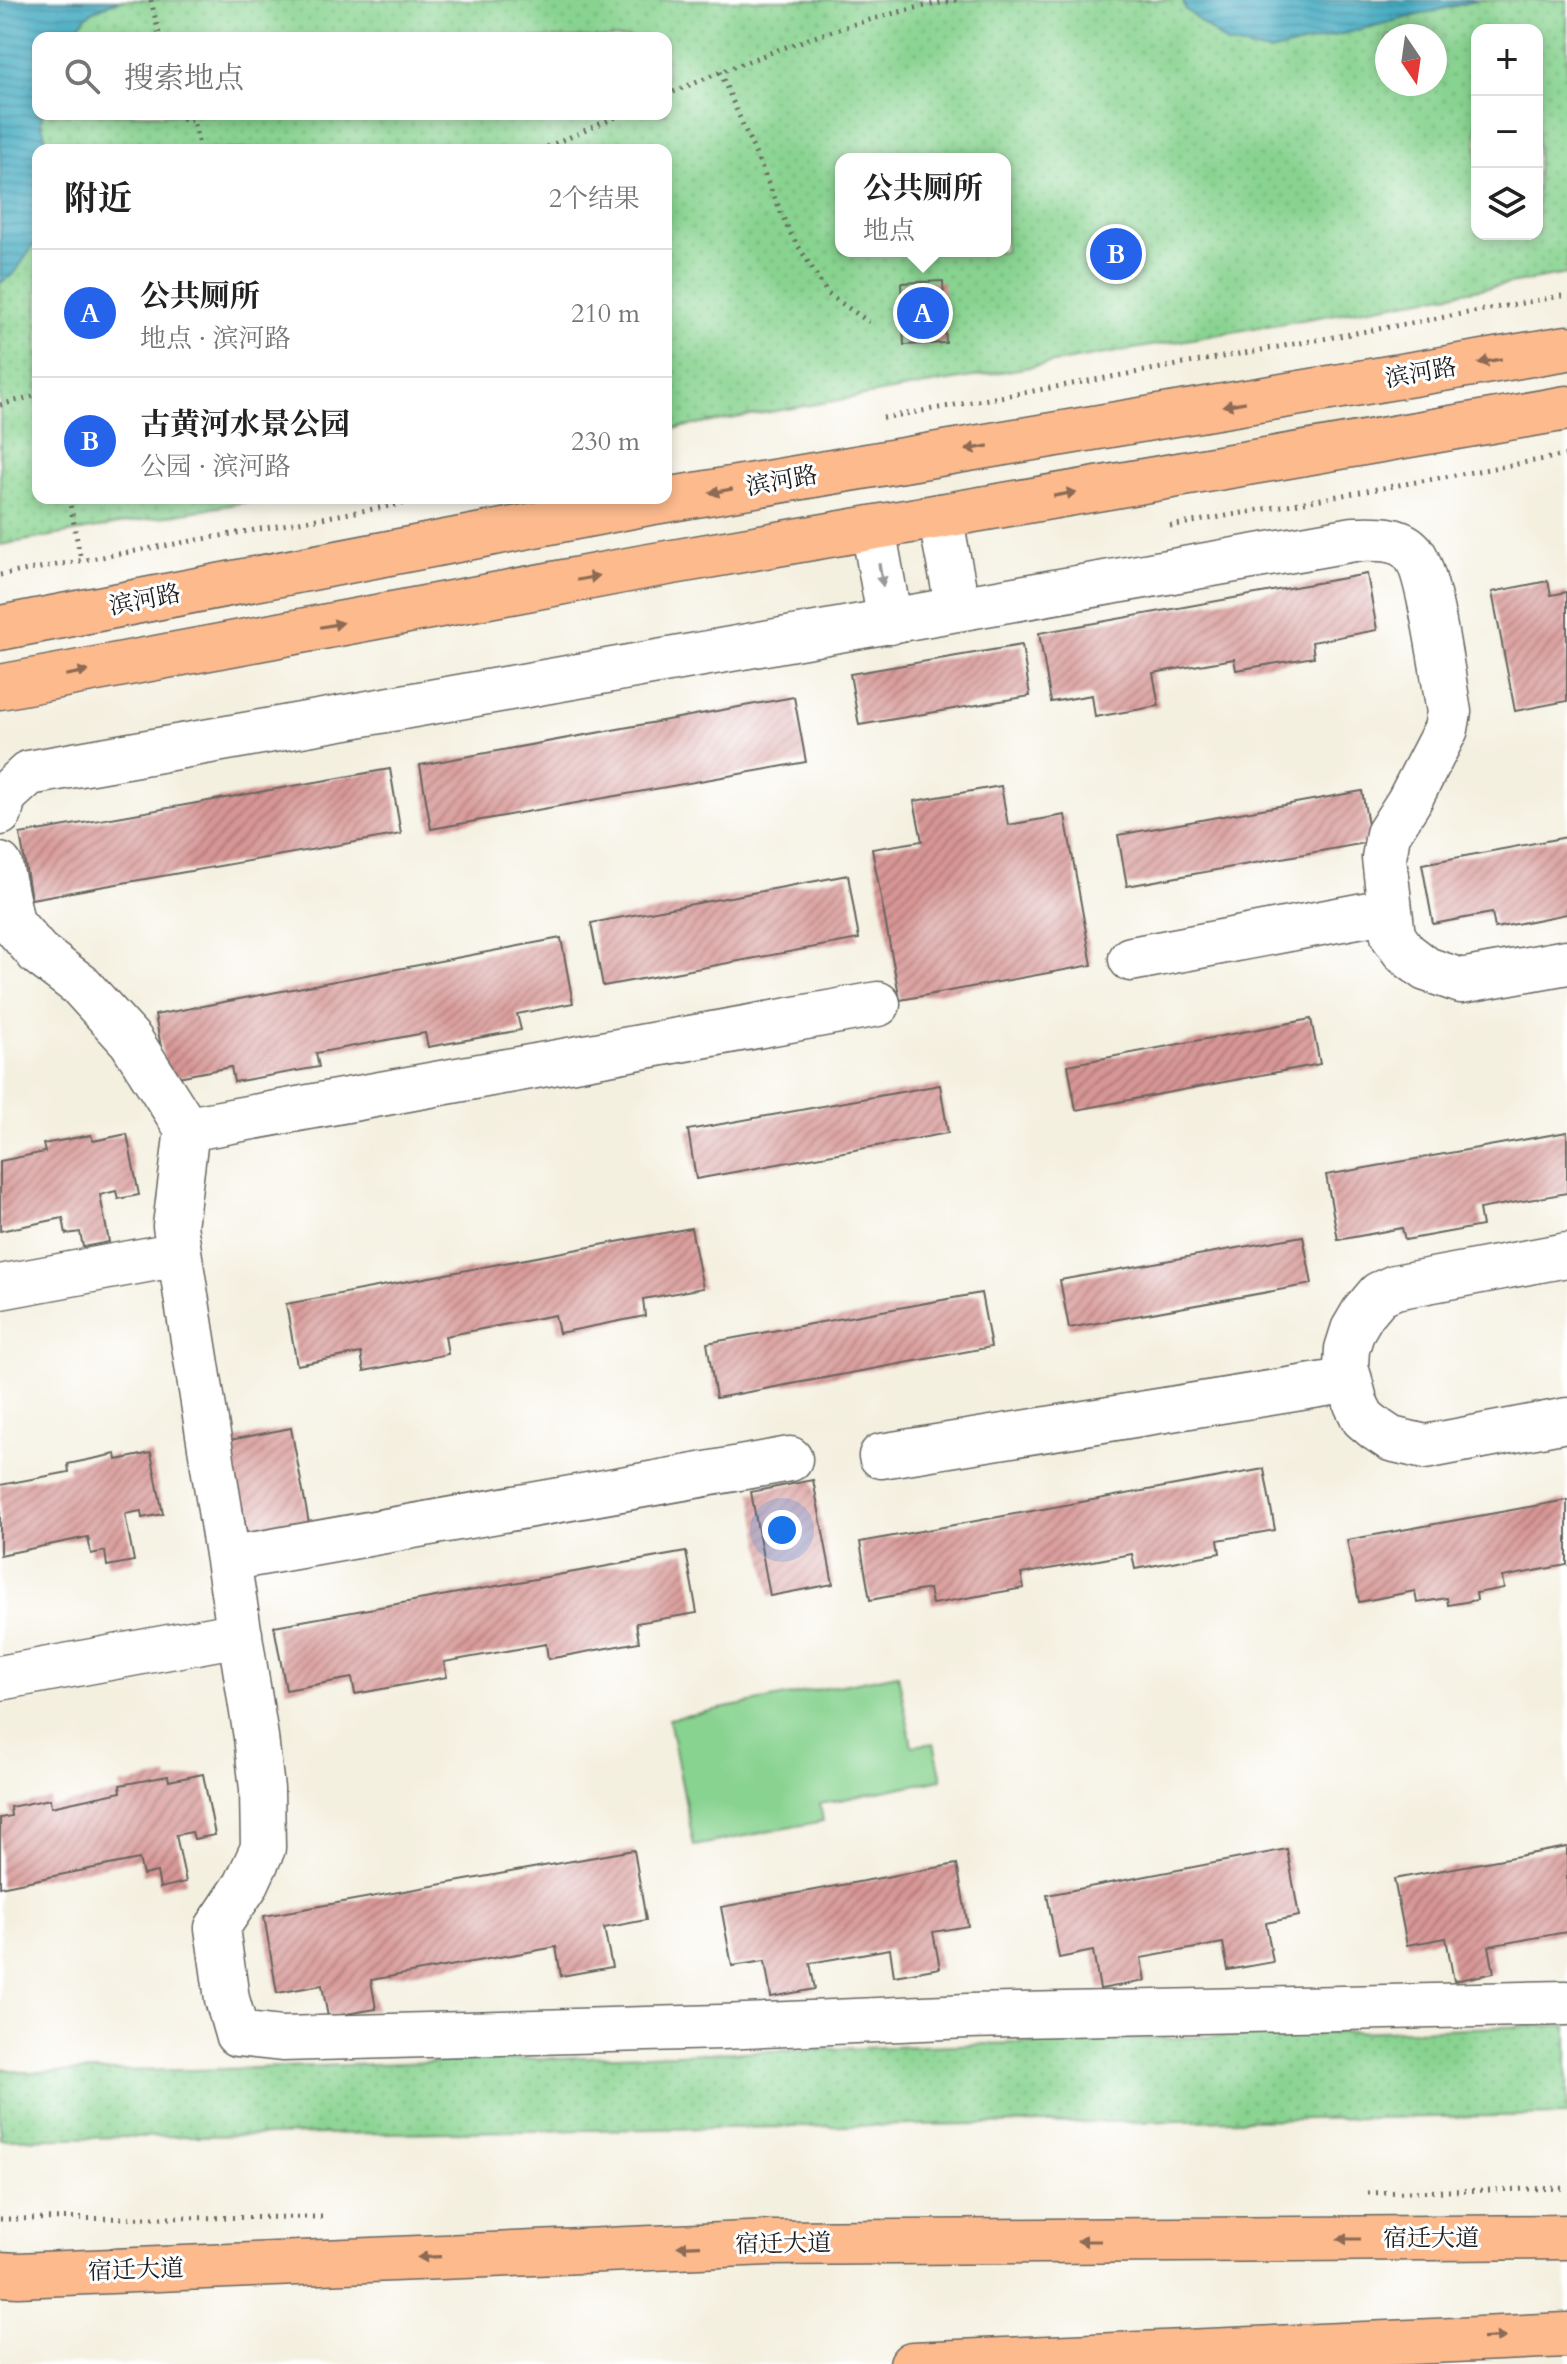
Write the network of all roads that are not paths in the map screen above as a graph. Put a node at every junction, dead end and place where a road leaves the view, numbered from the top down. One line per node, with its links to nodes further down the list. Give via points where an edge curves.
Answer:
1 (1567, 348): 3 (main road, 滨河路, one-way to 3)
2 (1567, 408): 5 (main road, one-way to 2)
3 (672, 499)
4 (644, 504): 9 (main road, 滨河路, one-way to 9)
5 (940, 516): 6 (main road); 7 (lane)
6 (873, 528): 8 (lane, one-way to 8); 10 (main road, one-way to 6)
7 (958, 609): 8 (lane); 13 (lane, via 1354,539 1401,544 1415,554 1425,577 1449,712 1446,729 1388,834 1384,858)
8 (890, 622): 11 (lane, via 29,773 4,796)
9 (0, 628)
10 (0, 687)
11 (0, 813)
12 (0, 865): 17 (lane, via 12,923 131,1041)
13 (1390, 910): 14 (lane); 15 (lane, via 1393,936 1405,953 1426,969 1461,981)
14 (1131, 959)
15 (1567, 962)
16 (878, 1004): 17 (lane)
17 (187, 1129): 18 (lane, via 175,1226)
18 (179, 1254): 20 (lane); 25 (lane)
19 (1567, 1255): 21 (lane, via 1379,1294 1353,1330 1347,1349)
20 (0, 1287)
21 (1350, 1380): 22 (lane, via 1363,1418 1391,1439 1425,1447); 23 (lane)
22 (1567, 1420)
23 (881, 1456)
24 (790, 1459): 25 (lane)
25 (228, 1559): 26 (lane)
26 (240, 1634): 27 (lane); 28 (lane, via 262,1789 263,1848 217,1928 237,2034 282,2039)
27 (0, 1678)
28 (1567, 2003)
29 (1567, 2237): 30 (main road, 宿迁大道, one-way to 30, via 770,2243 324,2262)
30 (5, 2268)
31 (1567, 2335): 32 (main road, one-way to 31)
32 (912, 2364)

